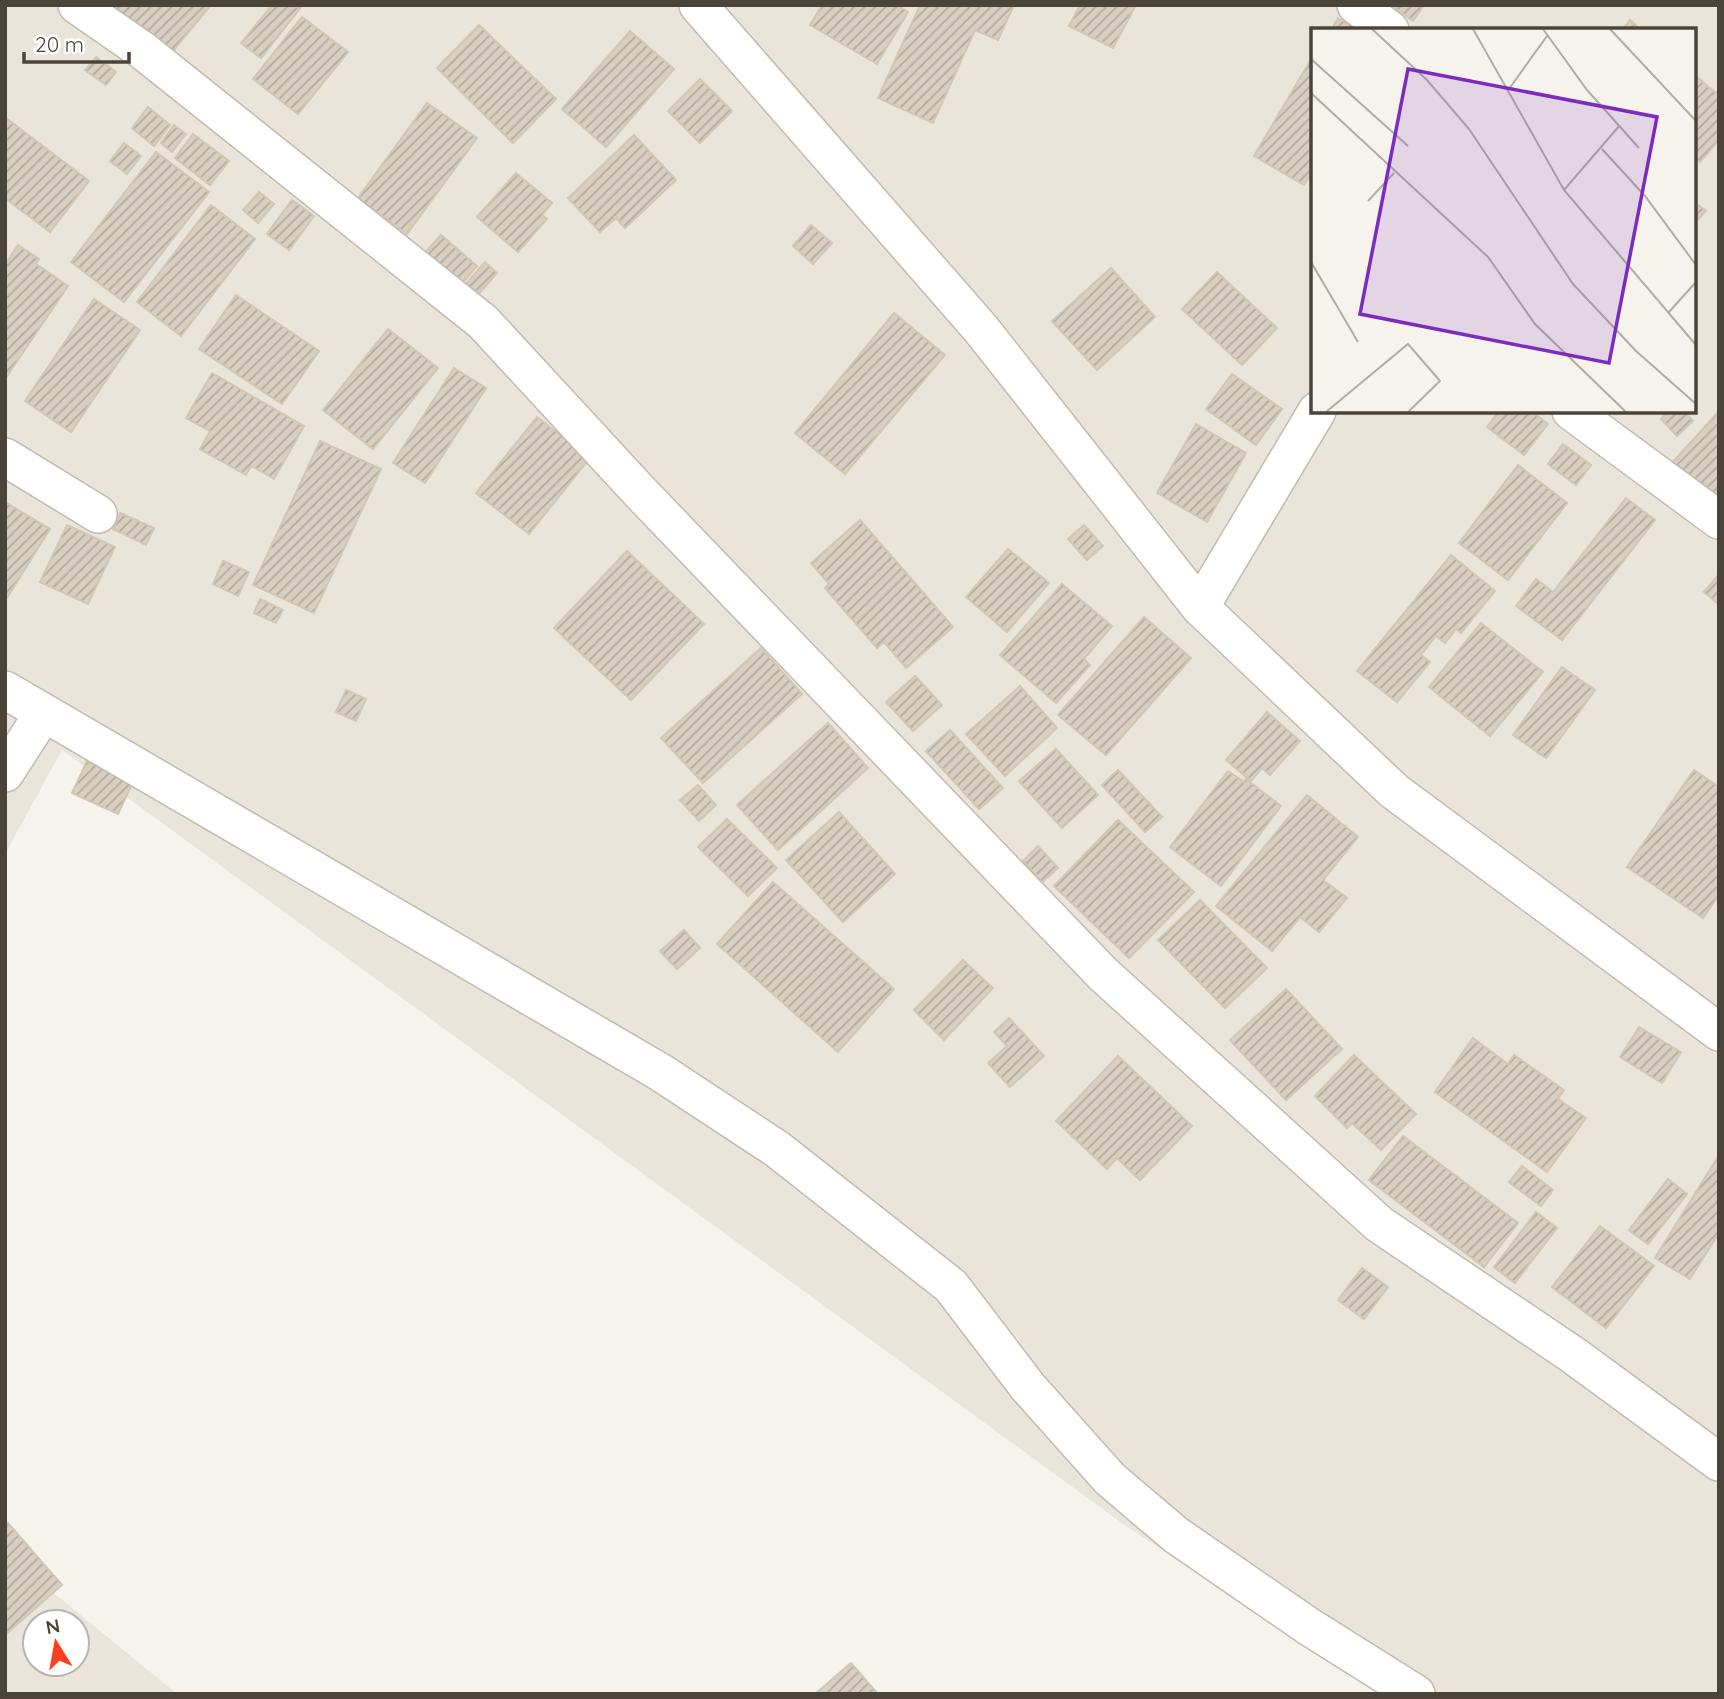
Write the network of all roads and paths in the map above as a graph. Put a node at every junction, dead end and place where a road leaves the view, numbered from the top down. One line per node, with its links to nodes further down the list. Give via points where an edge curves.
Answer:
1 (77, 5): 15 (street, via 142,50 483,322 640,492 1104,974 1379,1224 1573,1354)
2 (698, 5): 10 (street, via 981,329)
3 (1356, 5): 4 (street)
4 (1387, 28)
5 (1316, 413): 10 (street)
6 (1574, 413): 9 (street)
7 (5, 457): 8 (street)
8 (98, 514)
9 (1719, 520)
10 (1200, 607): 14 (street, via 1394,791)
11 (5, 690): 12 (street)
12 (43, 714): 13 (street); 16 (street, via 660,1072 777,1149 951,1286 1028,1387 1110,1479 1176,1535)
13 (5, 773)
14 (1719, 1032)
15 (1719, 1462)
16 (1416, 1694)

